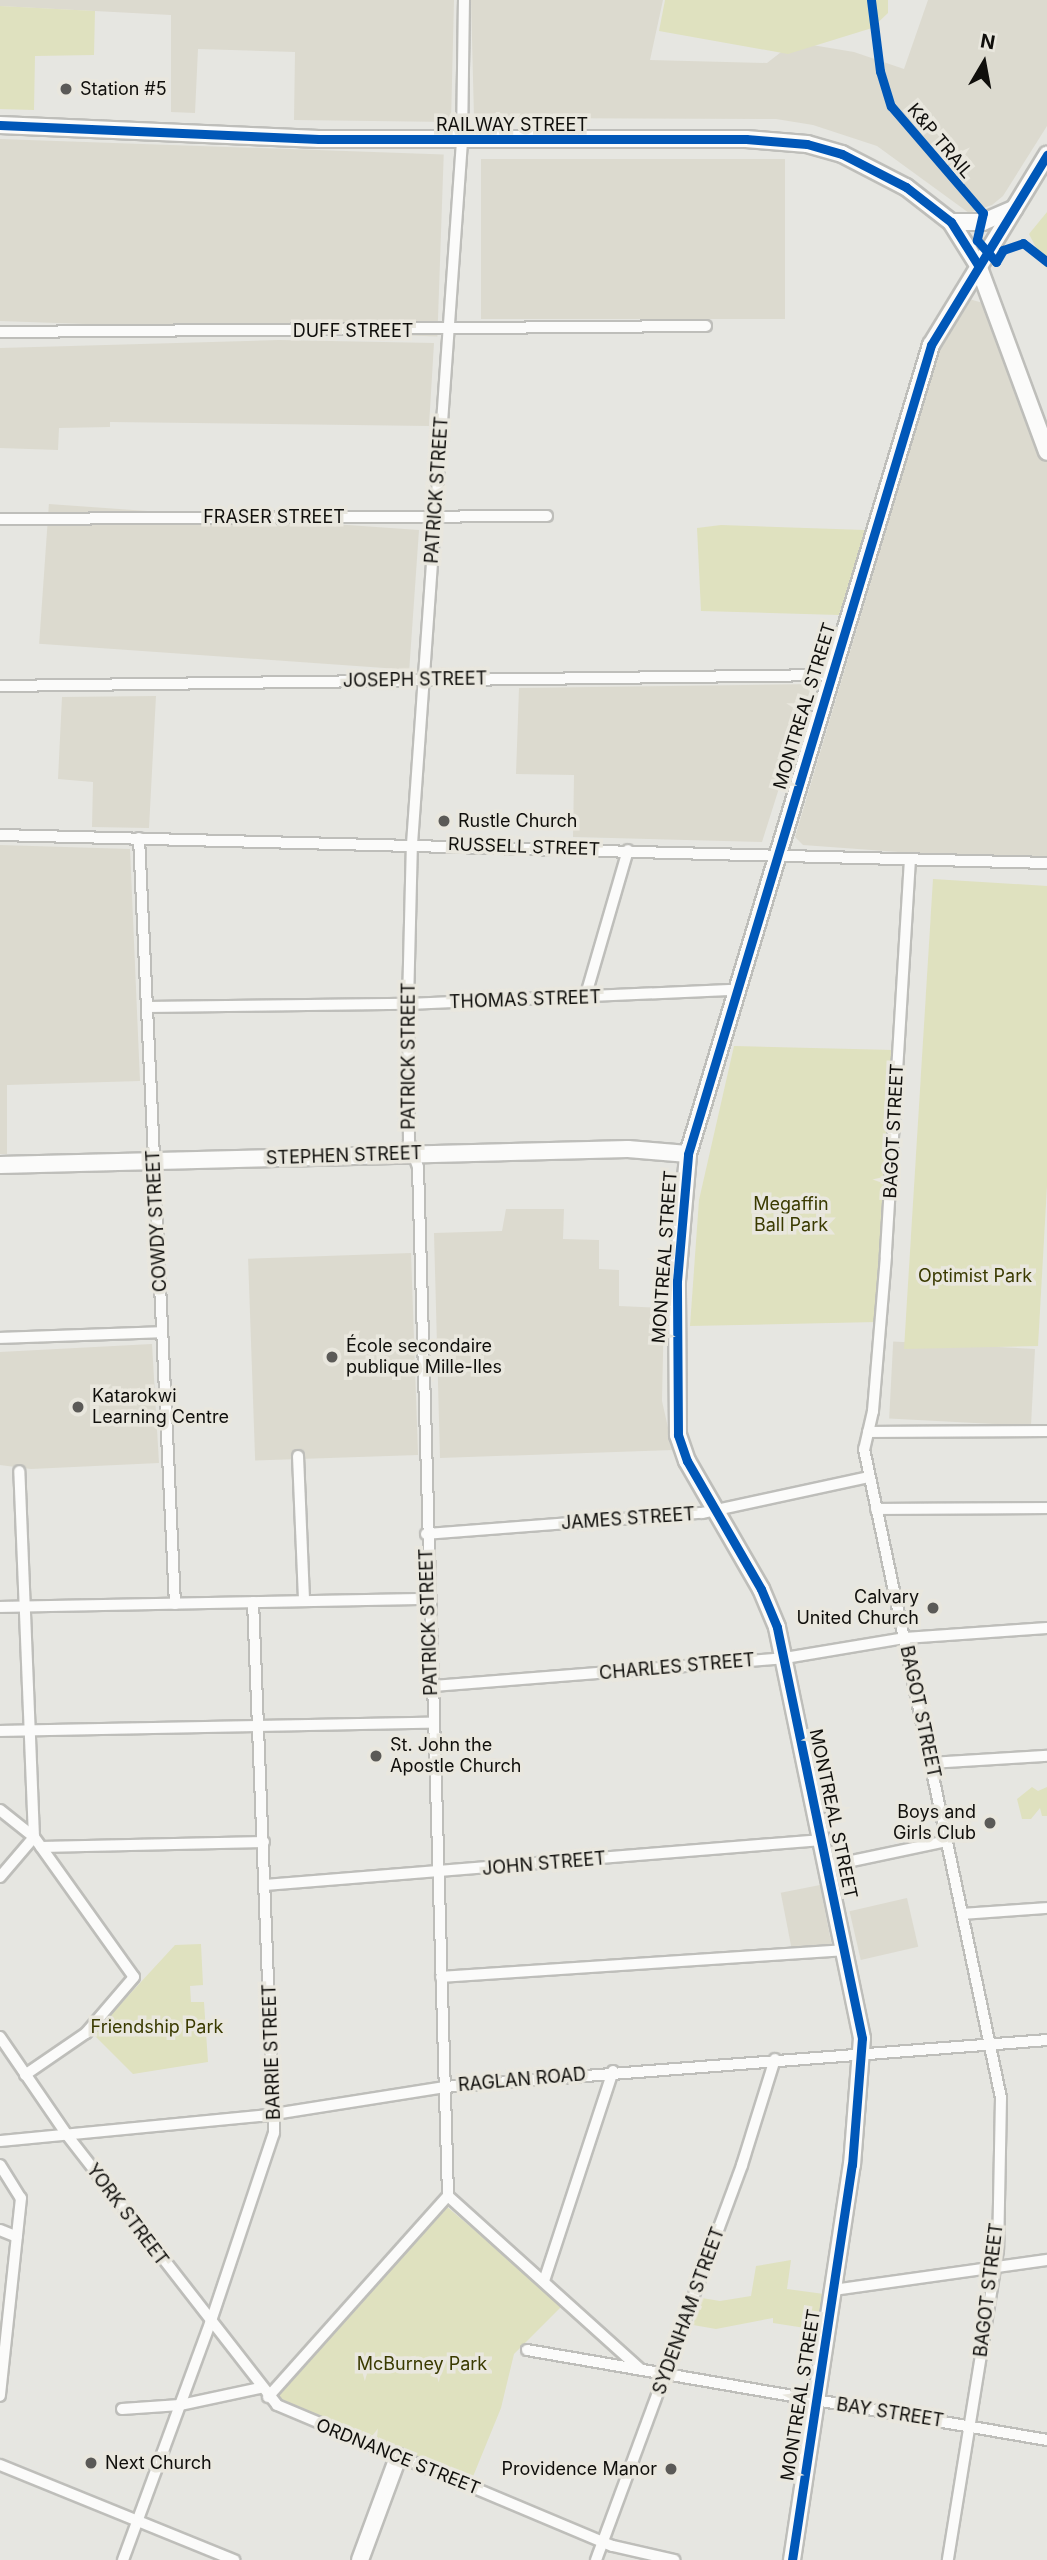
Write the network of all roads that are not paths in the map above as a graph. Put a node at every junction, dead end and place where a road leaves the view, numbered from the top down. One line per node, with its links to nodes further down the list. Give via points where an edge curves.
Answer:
1 (464, 0): 3 (street, PATRICK STREET)
2 (0, 125): 3 (main road, RAILWAY STREET)
3 (462, 141): 6 (main road, RAILWAY STREET, via 746,139 807,145 873,168); 9 (street, PATRICK STREET)
4 (1047, 155): 5 (main road, MONTREAL STREET)
5 (1014, 209): 6 (main road, via 983,222); 7 (main road, MONTREAL STREET)
6 (951, 222): 7 (main road, RAILWAY STREET)
7 (978, 265): 11 (main road, RAILWAY STREET); 15 (main road, MONTREAL STREET, via 930,345)
8 (706, 326): 9 (street, DUFF STREET)
9 (449, 331): 10 (street, DUFF STREET); 12 (street, PATRICK STREET)
10 (0, 332)
11 (1047, 452)
12 (436, 516): 13 (street, FRASER STREET); 14 (street, FRASER STREET); 16 (street, PATRICK STREET)
13 (547, 516)
14 (0, 519)
15 (830, 675): 16 (street, JOSEPH STREET); 22 (main road, MONTREAL STREET)
16 (423, 680): 17 (street, JOSEPH STREET); 20 (street, PATRICK STREET)
17 (0, 686)
18 (0, 835): 19 (street, RUSSELL STREET)
19 (139, 838): 20 (street, RUSSELL STREET); 28 (street, COWDY STREET)
20 (412, 844): 21 (street, RUSSELL STREET); 27 (street, PATRICK STREET)
21 (628, 850): 22 (street, RUSSELL STREET); 26 (street)
22 (777, 854): 23 (street, RUSSELL STREET); 25 (main road, MONTREAL STREET)
23 (910, 859): 24 (street, RUSSELL STREET); 35 (street, BAGOT STREET, via 886,1256)
24 (1047, 863)
25 (735, 990): 26 (street, THOMAS STREET); 30 (main road, MONTREAL STREET)
26 (585, 998): 27 (street, THOMAS STREET)
27 (408, 1004): 28 (street, THOMAS STREET); 29 (street, PATRICK STREET, via 409,1142)
28 (147, 1007): 31 (street, COWDY STREET)
29 (413, 1154): 30 (main road, STEPHEN STREET, via 628,1149); 31 (main road, STEPHEN STREET); 43 (street, PATRICK STREET, via 418,1167)
30 (688, 1154): 42 (main road, MONTREAL STREET, via 677,1281 675,1413 687,1461)
31 (155, 1161): 32 (main road, STEPHEN STREET); 33 (street, COWDY STREET)
32 (0, 1165)
33 (162, 1332): 34 (street); 47 (street, COWDY STREET)
34 (0, 1338)
35 (868, 1432): 36 (street); 39 (street, BAGOT STREET, via 864,1450)
36 (1047, 1432)
37 (298, 1456): 45 (street)
38 (19, 1471): 49 (street)
39 (869, 1477): 41 (street, BAGOT STREET); 42 (street, JAMES STREET)
40 (1047, 1508): 41 (street)
41 (876, 1509): 51 (street, BAGOT STREET)
42 (715, 1511): 43 (street, JAMES STREET); 52 (main road, MONTREAL STREET, via 761,1589)
43 (426, 1534): 44 (street, PATRICK STREET)
44 (427, 1599): 45 (street); 53 (street, PATRICK STREET)
45 (304, 1601): 46 (street)
46 (253, 1602): 47 (street); 55 (street, BARRIE STREET)
47 (176, 1604): 49 (street)
48 (0, 1607): 49 (street)
49 (25, 1607): 57 (street)
50 (1047, 1628): 51 (street, CHARLES STREET)
51 (905, 1638): 52 (street, CHARLES STREET); 59 (street, BAGOT STREET)
52 (785, 1658): 53 (street, CHARLES STREET); 62 (main road, MONTREAL STREET)
53 (432, 1686): 54 (street, PATRICK STREET)
54 (433, 1723): 55 (street); 67 (street, PATRICK STREET)
55 (259, 1726): 57 (street); 64 (street, BARRIE STREET)
56 (0, 1731): 57 (street)
57 (30, 1731): 61 (street)
58 (1047, 1756): 59 (street)
59 (931, 1763): 63 (street, BAGOT STREET)
60 (0, 1810): 61 (street)
61 (34, 1837): 65 (street); 68 (street)
62 (822, 1840): 66 (main road, MONTREAL STREET); 67 (street, JOHN STREET)
63 (947, 1841): 66 (street); 71 (street, BAGOT STREET)
64 (264, 1842): 65 (street); 69 (street, BARRIE STREET)
65 (41, 1847): 80 (street, via 134,1977 86,2033)
66 (828, 1866): 72 (main road, MONTREAL STREET)
67 (438, 1873): 69 (street, JOHN STREET); 73 (street, PATRICK STREET)
68 (0, 1877)
69 (265, 1885): 82 (street, BARRIE STREET)
70 (1047, 1908): 71 (street)
71 (963, 1913): 76 (street, BAGOT STREET)
72 (845, 1950): 73 (street); 77 (main road, MONTREAL STREET)
73 (442, 1976): 81 (street, PATRICK STREET)
74 (0, 2037): 80 (street, YORK STREET)
75 (1047, 2040): 76 (street, RAGLAN ROAD)
76 (992, 2043): 77 (street, RAGLAN ROAD); 90 (street, BAGOT STREET, via 1002,2098)
77 (863, 2052): 78 (street, RAGLAN ROAD); 92 (main road, MONTREAL STREET)
78 (775, 2059): 79 (street, RAGLAN ROAD); 97 (street, SYDENHAM STREET)
79 (613, 2071): 81 (street, RAGLAN ROAD); 91 (street)
80 (25, 2075): 83 (street, YORK STREET)
81 (445, 2087): 82 (street, RAGLAN ROAD); 86 (street, PATRICK STREET)
82 (276, 2113): 83 (street, RAGLAN ROAD); 93 (street, BARRIE STREET, via 270,2152)
83 (67, 2135): 84 (street, RAGLAN ROAD); 93 (street, YORK STREET)
84 (0, 2141)
85 (0, 2165): 88 (street, via 20,2195)
86 (448, 2196): 91 (street); 98 (street)
87 (0, 2230): 88 (street)
88 (17, 2237): 95 (street)
89 (1047, 2260): 90 (street)
90 (995, 2267): 92 (street); 103 (street, BAGOT STREET)
91 (544, 2281): 96 (street)
92 (833, 2290): 100 (main road, MONTREAL STREET)
93 (210, 2324): 98 (street, YORK STREET); 101 (street, BARRIE STREET)
94 (527, 2350): 96 (street, BAY STREET)
95 (2, 2363): 99 (street)
96 (641, 2370): 97 (street, BAY STREET)
97 (666, 2374): 100 (street, BAY STREET); 108 (street, SYDENHAM STREET)
98 (264, 2393): 101 (street); 105 (street, ORDNANCE STREET, via 288,2411)
99 (0, 2396)
100 (815, 2401): 103 (street, BAY STREET); 114 (main road, MONTREAL STREET)
101 (180, 2405): 102 (street); 107 (street, BARRIE STREET)
102 (122, 2409)
103 (970, 2426): 104 (street, BAY STREET); 115 (street, BAGOT STREET)
104 (1047, 2440)
105 (398, 2457): 108 (street, ORDNANCE STREET); 111 (main road)
106 (0, 2465): 107 (street)
107 (137, 2521): 109 (street, BARRIE STREET); 110 (street)
108 (603, 2542): 112 (street, SYDENHAM STREET); 113 (street, ORDNANCE STREET)
109 (123, 2560)
110 (234, 2560)
111 (360, 2560)
112 (596, 2560)
113 (674, 2560)
114 (792, 2560)
115 (948, 2560)

